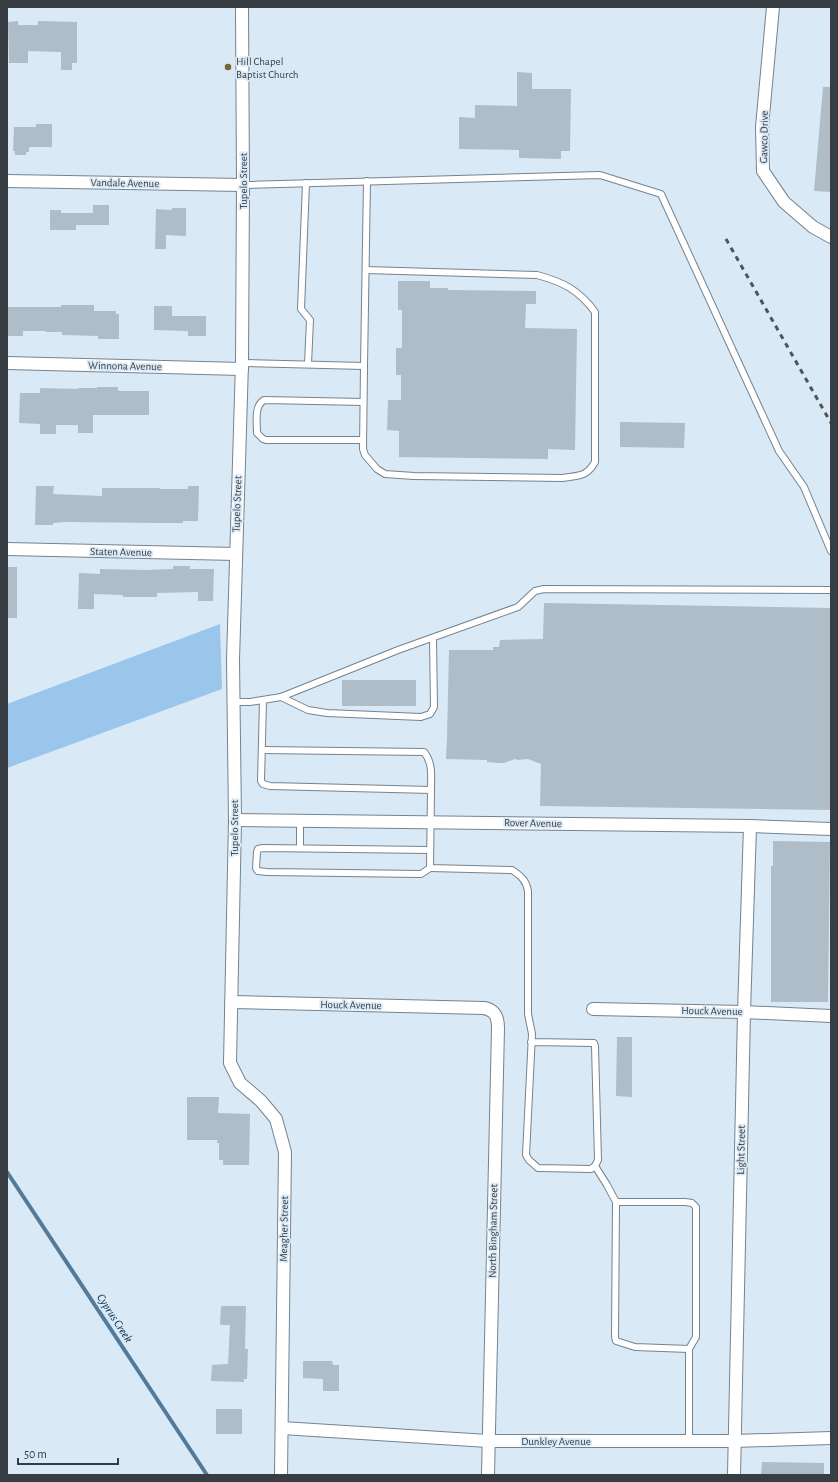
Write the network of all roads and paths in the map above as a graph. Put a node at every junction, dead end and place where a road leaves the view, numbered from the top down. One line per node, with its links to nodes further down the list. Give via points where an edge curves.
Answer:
1 (242, 7): 6 (street, Tupelo Street)
2 (773, 7): 7 (street, Gawco Drive, via 762,127 763,171 784,202 813,227)
3 (7, 181): 6 (street, Vandale Avenue)
4 (367, 181): 5 (lane); 8 (lane); 16 (lane, via 600,175 661,194 779,451 804,487)
5 (306, 183): 6 (lane); 10 (lane, via 301,309 310,320)
6 (243, 185): 11 (street, Tupelo Street)
7 (831, 237)
8 (366, 270): 12 (lane); 14 (lane, via 537,275 572,288 595,312 595,462 584,474 562,478 385,474 377,469 366,455)
9 (7, 363): 11 (street, Winnona Avenue)
10 (308, 364): 11 (lane); 12 (lane)
11 (242, 366): 17 (street, Tupelo Street)
12 (364, 366): 13 (lane)
13 (363, 402): 14 (lane); 14 (lane, via 264,400 257,408 256,432 266,440)
14 (363, 440)
15 (7, 549): 17 (street, Staten Avenue)
16 (831, 551)
17 (236, 554): 22 (street, Tupelo Street)
18 (831, 590): 19 (lane, via 544,589 536,591 518,607)
19 (433, 638): 20 (lane); 20 (lane, via 434,707 430,714 421,717 327,713 308,710)
20 (281, 697): 21 (lane)
21 (263, 700): 22 (lane); 23 (lane)
22 (234, 702): 25 (street, Tupelo Street)
23 (262, 750): 24 (lane, via 424,752 431,766); 24 (lane, via 260,781 270,786)
24 (430, 790): 27 (lane)
25 (235, 820): 26 (street, Rover Avenue); 33 (street, Tupelo Street)
26 (300, 821): 27 (street, Rover Avenue); 30 (lane)
27 (431, 822): 28 (street, Rover Avenue); 31 (lane)
28 (750, 826): 29 (street, Rover Avenue); 36 (street, Light Street)
29 (831, 829)
30 (300, 848): 31 (lane); 32 (lane, via 258,849 256,868 258,871 267,872 413,874 421,874)
31 (430, 850): 32 (lane)
32 (430, 868): 38 (lane, via 512,870 527,883 528,1014)
33 (231, 1002): 34 (street, Houck Avenue); 42 (street, Meagher Street, via 230,1063 240,1083 276,1119 285,1152)
34 (471, 1007): 44 (street, North Bingham Street, via 493,1011 498,1028)
35 (593, 1009): 36 (street, Houck Avenue)
36 (744, 1012): 37 (street, Houck Avenue); 46 (street, Light Street)
37 (831, 1016)
38 (531, 1042): 39 (lane, via 594,1043 598,1160); 39 (lane, via 526,1155 538,1168 591,1169)
39 (595, 1166): 40 (lane)
40 (616, 1202): 41 (lane, via 616,1341 635,1346); 41 (lane, via 685,1202 696,1207 696,1337)
41 (689, 1349): 45 (lane)
42 (282, 1428): 44 (street, Dunkley Avenue); 47 (street, Meagher Street)
43 (831, 1438): 46 (street, Dunkley Avenue)
44 (488, 1441): 45 (street, Dunkley Avenue); 48 (street, North Bingham Street)
45 (689, 1441): 46 (street, Dunkley Avenue)
46 (734, 1441): 49 (street, Light Street)
47 (280, 1475)
48 (488, 1475)
49 (734, 1475)

